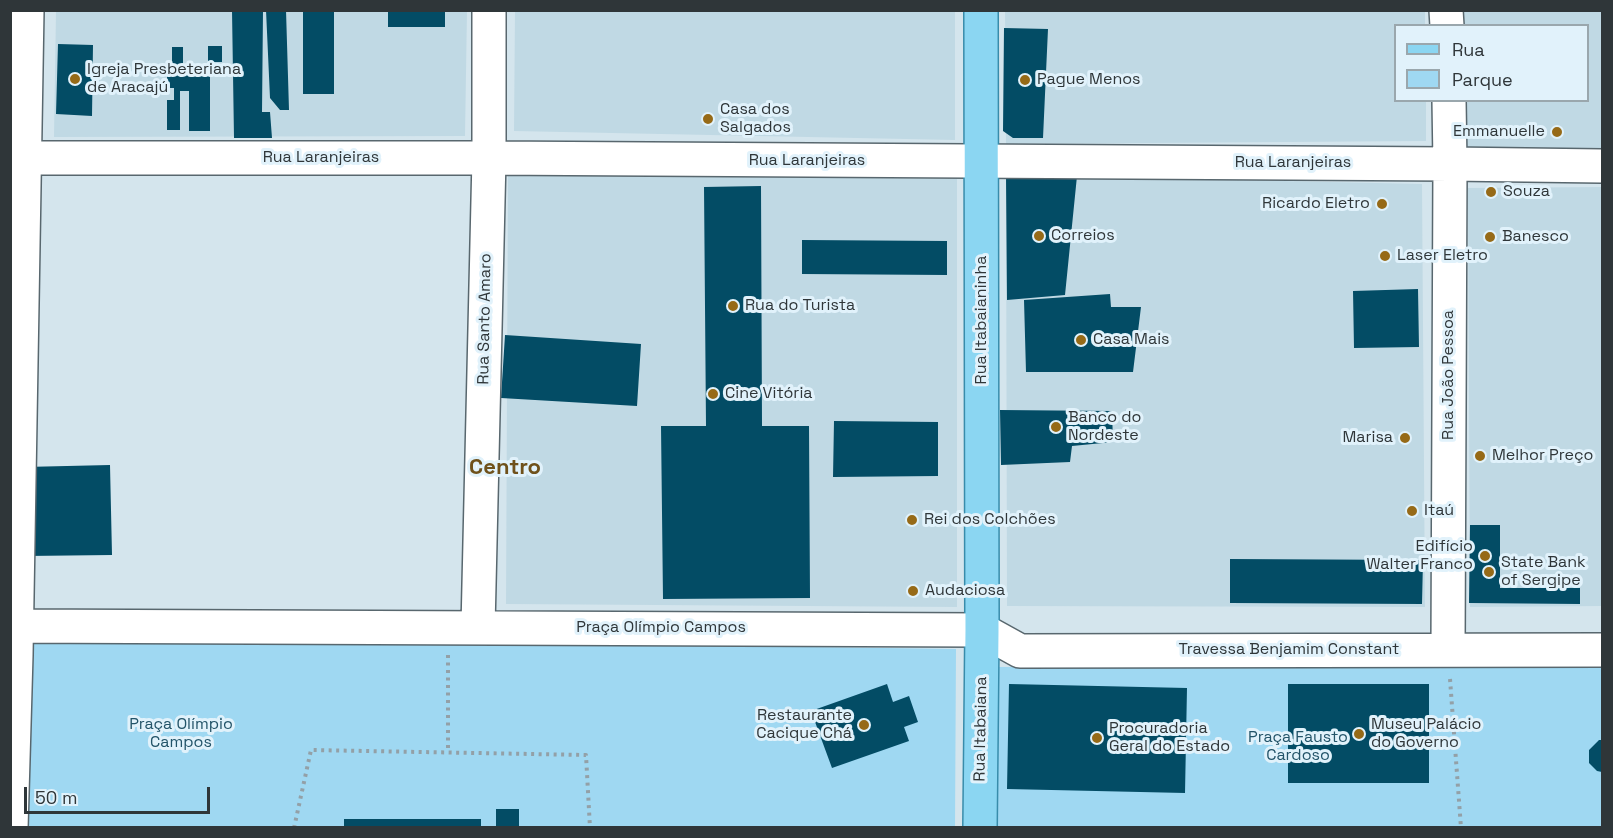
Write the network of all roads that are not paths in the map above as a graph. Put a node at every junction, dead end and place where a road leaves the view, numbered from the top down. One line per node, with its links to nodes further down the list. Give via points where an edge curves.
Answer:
1 (27, 10): 5 (street)
2 (489, 10): 6 (street, Rua Santo Amaro)
3 (981, 10): 7 (main road, Rua Itabaianinha)
4 (1449, 102): 8 (street, Rua João Pessoa)
5 (17, 158): 6 (street, Rua Laranjeiras); 10 (street)
6 (489, 158): 7 (street, Rua Laranjeiras); 11 (street, Rua Santo Amaro)
7 (982, 162): 8 (street, Rua Laranjeiras); 12 (main road, Rua Itabaianinha)
8 (1450, 164): 9 (street, Rua Laranjeiras); 13 (street, Rua João Pessoa)
9 (1602, 166)
10 (14, 626): 11 (street, Praça Olímpio Campos); 15 (street)
11 (463, 627): 12 (street, Praça Olímpio Campos)
12 (982, 630): 13 (street, Travessa Benjamim Constant, via 1020,651); 16 (main road, Rua Itabaiana)
13 (1448, 649): 14 (street, Travessa Benjamim Constant)
14 (1602, 650)
15 (11, 828)
16 (980, 828)

